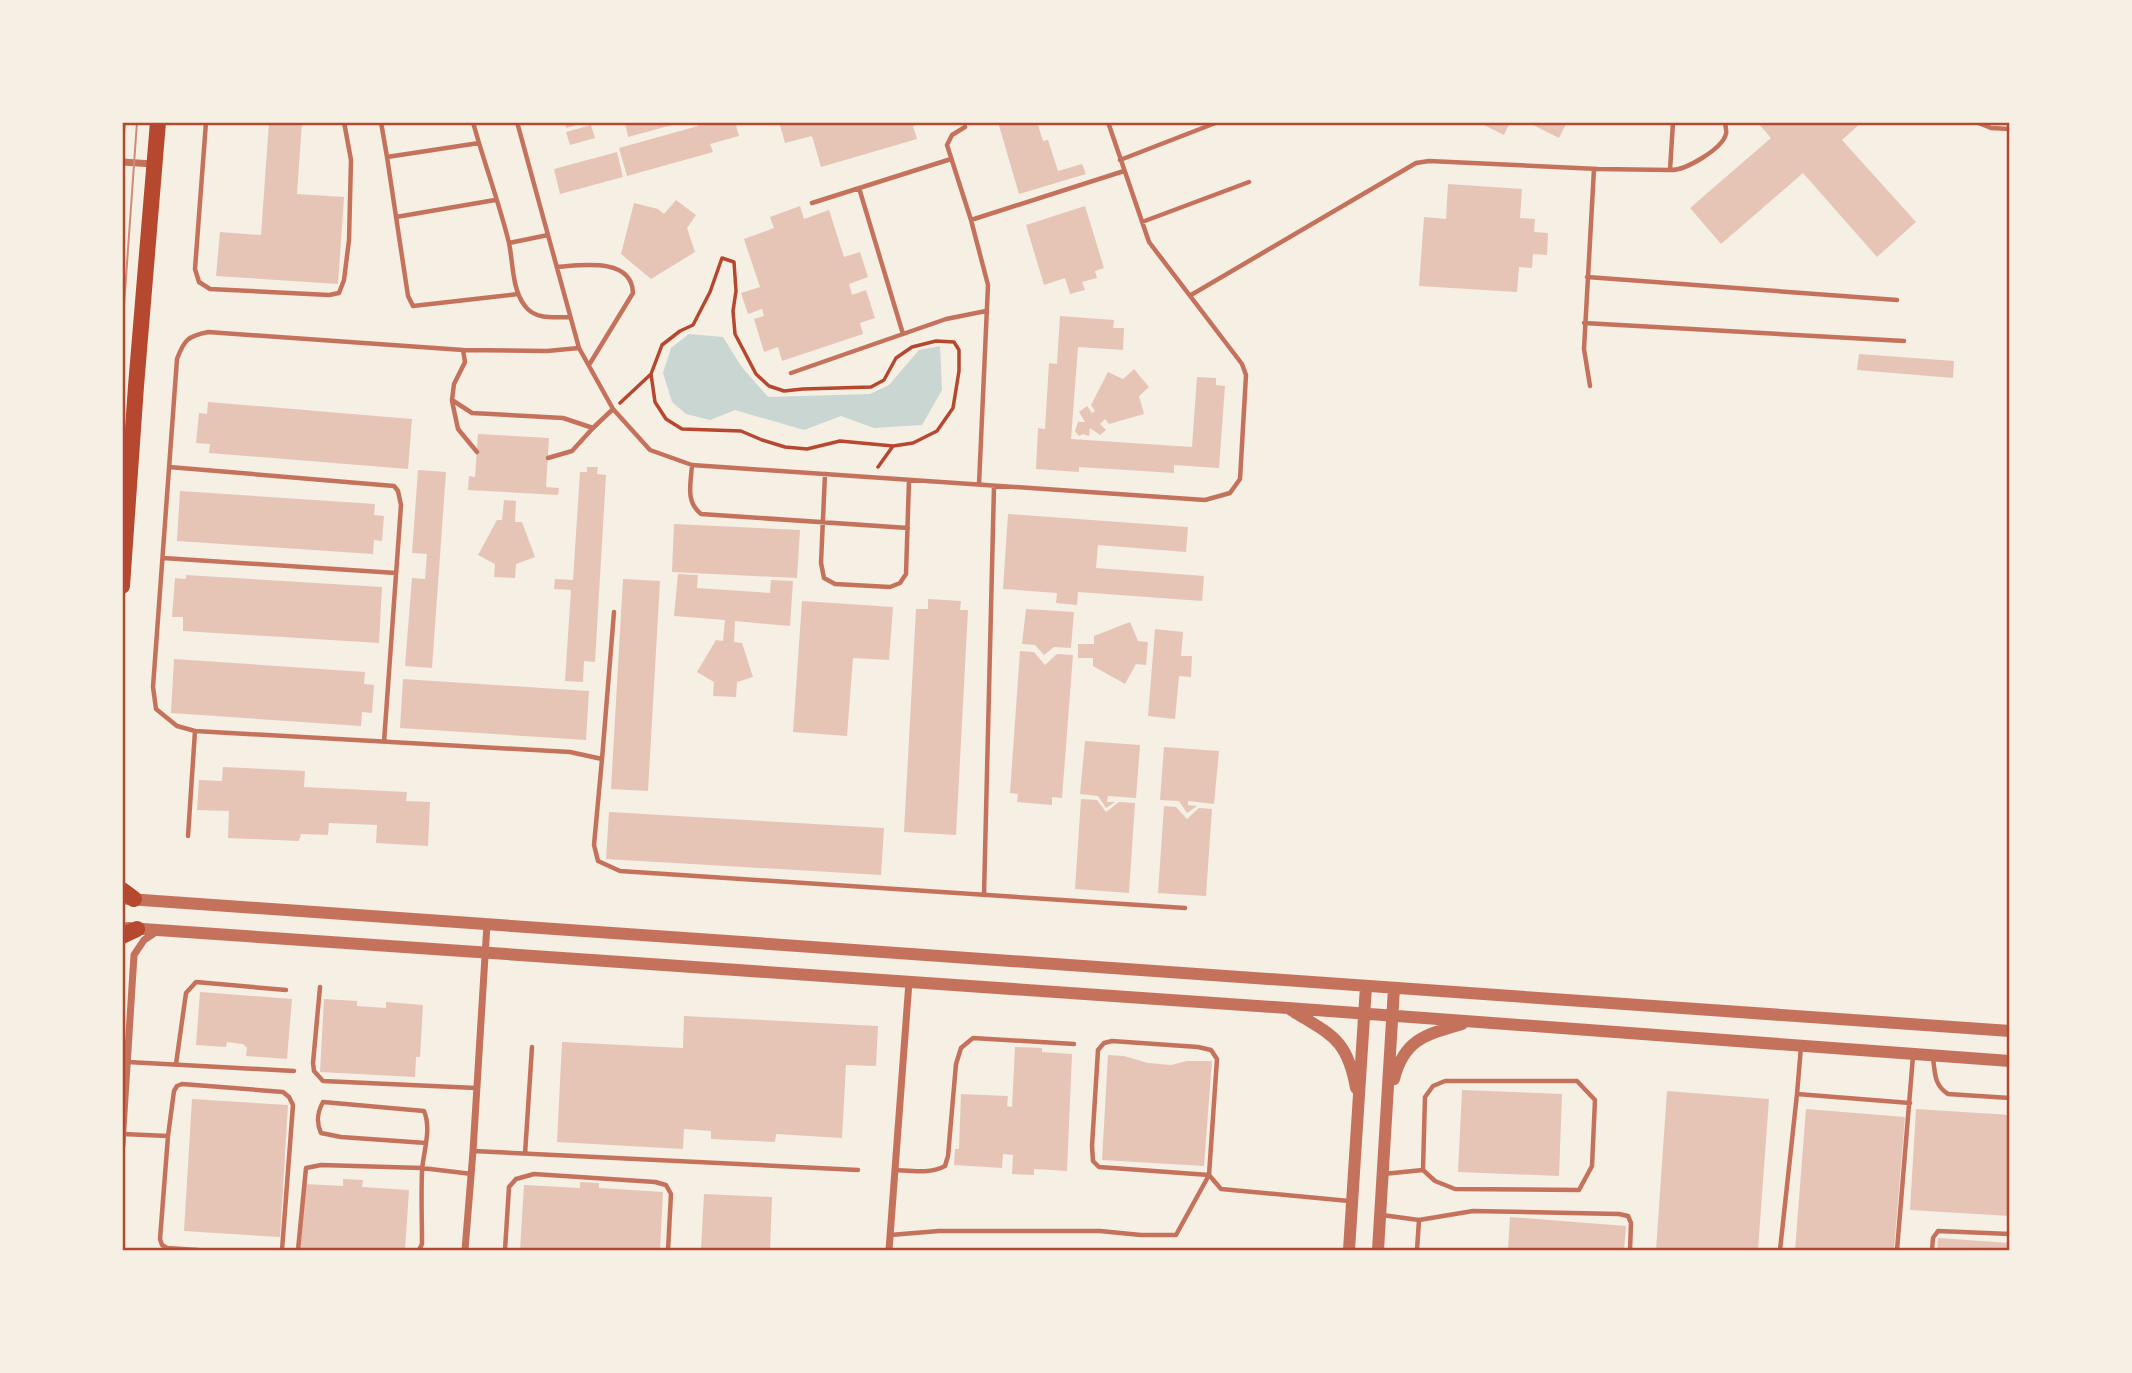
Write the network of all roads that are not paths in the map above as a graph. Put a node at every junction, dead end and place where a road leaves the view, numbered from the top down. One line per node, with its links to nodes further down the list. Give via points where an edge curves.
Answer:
1 (158, 122): 19 (main road)
2 (206, 122): 3 (lane, via 195,269 199,282 210,289 329,295 340,293 349,240 351,160)
3 (344, 122)
4 (381, 122): 15 (lane)
5 (473, 122): 14 (lane)
6 (517, 122): 30 (lane)
7 (1108, 122): 17 (lane)
8 (1218, 122): 17 (lane)
9 (1673, 122): 21 (lane)
10 (1725, 122): 21 (lane, via 1726,135 1721,142 1697,162)
11 (1976, 122): 13 (lane)
12 (965, 127): 16 (lane, via 952,135 947,145)
13 (2010, 129)
14 (479, 143): 15 (lane); 25 (lane)
15 (387, 157): 27 (lane)
16 (951, 159): 24 (lane); 28 (lane)
17 (1120, 160): 22 (lane)
18 (122, 162): 19 (street)
19 (156, 164): 62 (main road)
20 (1594, 169): 21 (lane); 33 (lane); 35 (lane, via 1416,163)
21 (1670, 170)
22 (1124, 171): 28 (lane); 29 (lane)
23 (1249, 182): 29 (lane)
24 (859, 188): 26 (lane); 40 (lane)
25 (495, 200): 27 (lane); 31 (lane)
26 (813, 203)
27 (396, 217): 34 (lane, via 413,306)
28 (971, 219): 37 (lane, via 988,285)
29 (1142, 222): 35 (lane, via 1149,242)
30 (548, 234): 31 (lane); 32 (lane)
31 (509, 243): 34 (lane)
32 (557, 267): 38 (lane); 44 (lane, via 603,265 620,271 633,285 633,293)
33 (1587, 277): 36 (lane); 39 (lane)
34 (518, 293): 38 (lane, via 524,306 541,317)
35 (1191, 295): 57 (lane, via 1242,363 1246,375 1240,479 1230,493 1205,500)
36 (1897, 300)
37 (986, 311): 40 (lane); 56 (lane)
38 (571, 317): 42 (lane)
39 (1584, 323): 41 (lane); 46 (lane)
40 (903, 334): 45 (lane)
41 (1904, 341)
42 (579, 348): 43 (lane); 44 (lane)
43 (463, 350): 47 (lane, via 465,362 453,384); 53 (lane, via 208,332 192,335 177,359)
44 (589, 365): 48 (lane)
45 (791, 373)
46 (1590, 386)
47 (452, 400): 49 (lane, via 472,413 563,418); 50 (lane, via 458,429)
48 (613, 409): 49 (lane); 52 (lane, via 650,450)
49 (593, 428): 51 (lane, via 572,451)
50 (477, 452)
51 (548, 458)
52 (692, 465): 54 (lane); 58 (lane, via 690,495 701,514)
53 (169, 467): 60 (lane); 61 (lane, via 394,486 401,505)
54 (825, 474): 55 (lane); 58 (lane)
55 (909, 480): 56 (lane); 59 (lane)
56 (979, 484): 57 (lane)
57 (994, 485): 68 (lane)
58 (823, 521): 59 (lane); 59 (lane, via 821,563 824,578 835,584 890,587 900,583 906,573)
59 (908, 528)
60 (163, 558): 61 (lane); 64 (lane, via 153,687 156,709 177,726)
61 (396, 573): 65 (lane)
62 (122, 586)
63 (614, 612): 66 (lane)
64 (195, 731): 65 (lane); 67 (lane)
65 (384, 742): 66 (lane, via 570,751)
66 (602, 759): 68 (lane, via 594,845 598,861 620,871)
67 (188, 836)
68 (984, 895): 70 (lane)
69 (126, 896): 71 (street)
70 (1185, 908)
71 (487, 924): 74 (street); 76 (street)
72 (158, 930): 73 (street); 74 (street); 91 (street, via 134,955)
73 (127, 931)
74 (485, 953): 75 (street); 94 (street)
75 (909, 982): 80 (street); 108 (street)
76 (1366, 986): 78 (street); 81 (street)
77 (320, 987): 94 (lane, via 313,1063 323,1081)
78 (1394, 988): 82 (street); 84 (street)
79 (286, 990): 92 (lane, via 196,982 186,993)
80 (1288, 1008): 81 (street); 98 (street, via 1337,1040 1351,1063)
81 (1366, 1014): 82 (street); 98 (street)
82 (1392, 1016): 83 (street); 99 (street)
83 (1472, 1021): 86 (street); 99 (street, via 1426,1034 1409,1047 1397,1066)
84 (2010, 1031)
85 (1074, 1044): 108 (lane, via 973,1038 961,1048 956,1064 945,1166 927,1171)
86 (1801, 1046): 88 (street); 95 (lane)
87 (532, 1047): 105 (lane)
88 (1913, 1054): 89 (street); 97 (lane)
89 (1933, 1055): 90 (street); 96 (lane, via 1936,1081 1948,1094)
90 (2010, 1061)
91 (128, 1062): 92 (lane); 100 (street)
92 (176, 1064): 93 (lane)
93 (294, 1071)
94 (476, 1088): 104 (street)
95 (1797, 1094): 97 (lane); 130 (lane)
96 (2010, 1098)
97 (1910, 1103): 131 (lane)
98 (1359, 1106): 113 (street)
99 (1387, 1107): 111 (street)
100 (123, 1134): 101 (lane); 103 (street)
101 (168, 1136): 118 (lane, via 160,1239 167,1248); 119 (lane, via 174,1091 182,1084 283,1092 289,1097 293,1105)
102 (426, 1143): 102 (lane, via 427,1119 418,1109 323,1102 318,1110 321,1133); 106 (lane)
103 (122, 1145)
104 (473, 1151): 105 (lane); 110 (street)
105 (525, 1154): 107 (lane)
106 (422, 1168): 110 (lane); 120 (lane, via 321,1164 306,1168); 121 (lane)
107 (858, 1170)
108 (895, 1170): 117 (street)
109 (1423, 1170): 109 (lane, via 1455,1189 1579,1190 1592,1166 1595,1100 1577,1081 1445,1081 1433,1086 1425,1097); 111 (lane)
110 (472, 1174): 122 (street)
111 (1382, 1174): 114 (street)
112 (1209, 1175): 112 (lane, via 1217,1059 1211,1050 1104,1042 1098,1050 1093,1161 1099,1167); 113 (lane, via 1221,1189); 117 (lane, via 1176,1235 939,1231)
113 (1353, 1201): 126 (street)
114 (1380, 1215): 115 (lane); 127 (street)
115 (1419, 1220): 128 (lane); 129 (lane, via 1473,1211 1619,1214 1628,1216 1631,1223)
116 (2010, 1234): 132 (lane, via 1938,1231)
117 (890, 1235): 125 (street)
118 (198, 1251)
119 (282, 1251)
120 (298, 1251)
121 (419, 1251)
122 (465, 1251)
123 (505, 1251): 124 (lane, via 509,1187 516,1179 534,1174 666,1185 671,1195)
124 (668, 1251)
125 (889, 1251)
126 (1349, 1251)
127 (1378, 1251)
128 (1417, 1251)
129 (1630, 1251)
130 (1780, 1251)
131 (1897, 1251)
132 (1932, 1251)

